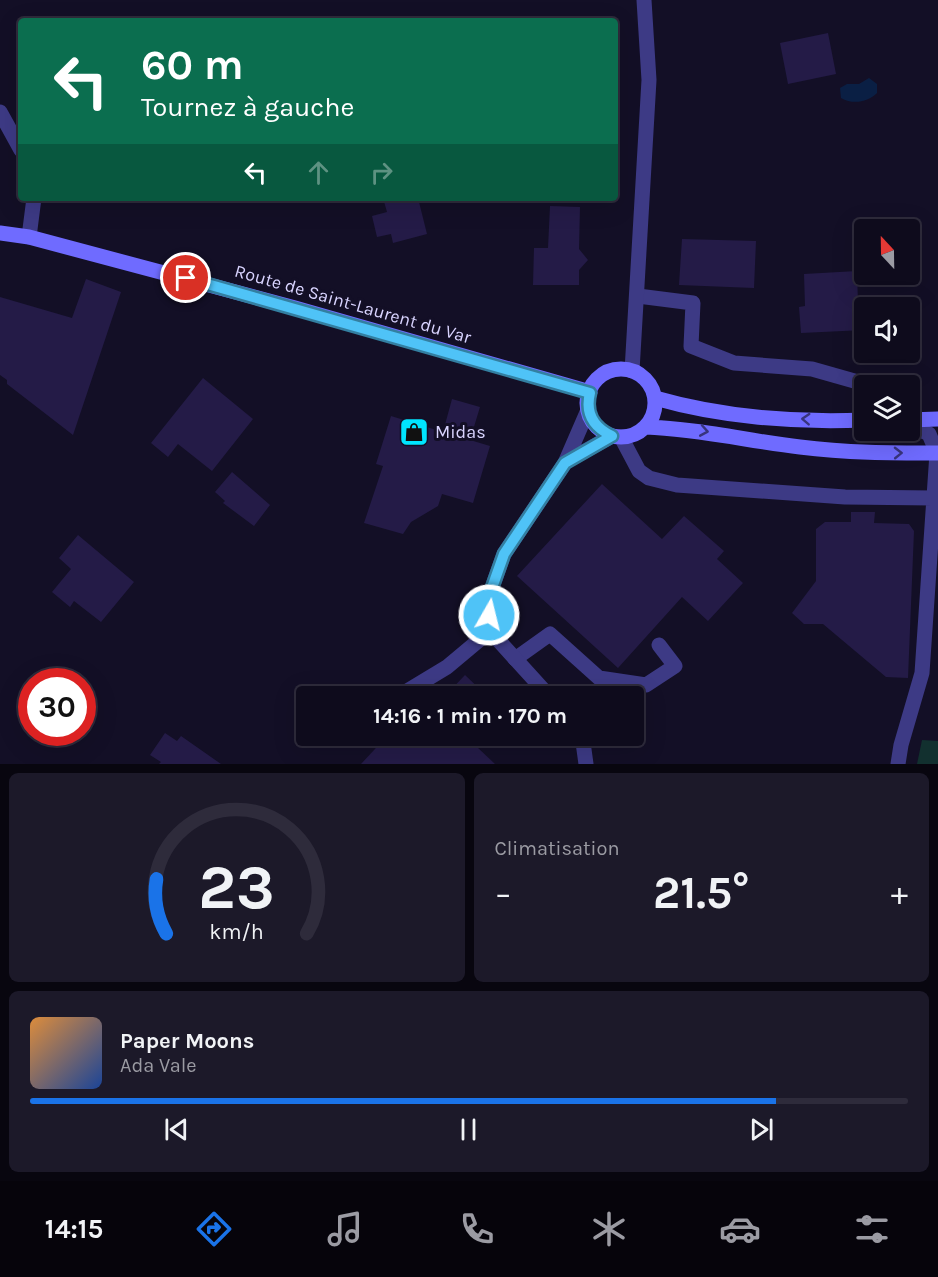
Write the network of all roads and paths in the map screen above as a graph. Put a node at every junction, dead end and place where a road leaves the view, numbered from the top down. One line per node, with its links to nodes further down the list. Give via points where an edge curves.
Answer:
1 (644, 0): 7 (street, via 649,81)
2 (0, 112): 3 (street)
3 (18, 145)
4 (34, 201): 6 (street)
5 (0, 233): 6 (main road, Route de Saint-Laurent du Var)
6 (29, 237): 10 (main road, Route de Saint-Laurent du Var)
7 (638, 296): 8 (street); 9 (street, via 693,303 691,346 734,363 812,369)
8 (632, 371): 10 (main road, via 617,370 603,375); 11 (main road, via 645,379)
9 (854, 381)
10 (590, 393): 12 (main road)
11 (655, 398): 14 (main road, one-way to 11, via 776,418 694,408); 16 (main road, via 654,414)
12 (588, 410): 18 (main road, via 597,427); 20 (street)
13 (938, 419): 15 (main road)
14 (854, 420)
15 (920, 421)
16 (646, 427): 18 (main road); 19 (main road, one-way to 19, via 691,429 850,452)
17 (920, 429): 19 (street, via 929,434)
18 (617, 436): 20 (street); 21 (street, via 639,471 649,478 677,485 845,497)
19 (937, 452): 21 (street)
20 (565, 463): 22 (street, via 504,554 488,599)
21 (933, 498): 29 (street, via 922,673)
22 (490, 631): 24 (street); 25 (street, via 447,667)
23 (659, 645): 24 (street, via 675,666 646,685 599,678 550,634)
24 (515, 659): 26 (street)
25 (416, 686)
26 (540, 686)
27 (584, 746): 28 (street)
28 (586, 764)
29 (898, 764)

